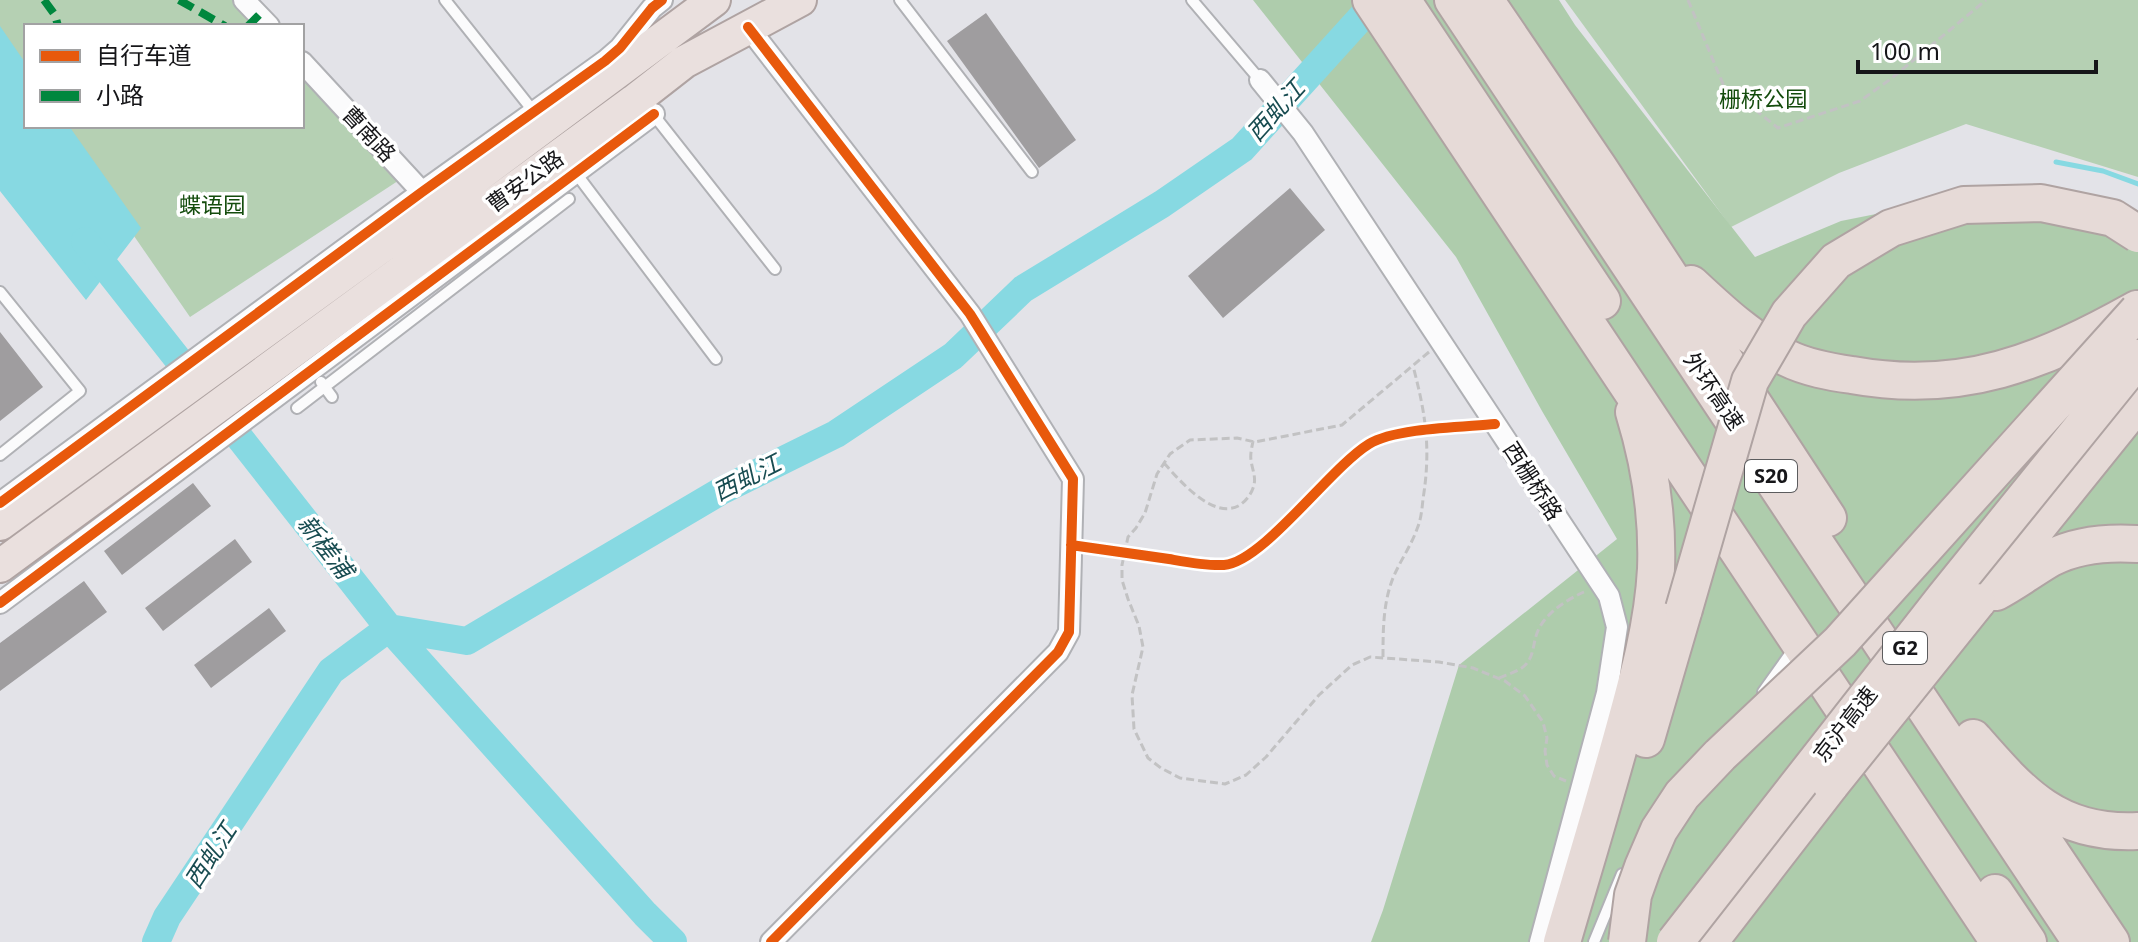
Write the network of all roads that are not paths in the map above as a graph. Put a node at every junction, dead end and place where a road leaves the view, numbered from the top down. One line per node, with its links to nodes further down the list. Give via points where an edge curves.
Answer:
1 (244, 0): 14 (street)
2 (445, 0): 19 (lane)
3 (662, 0): 19 (street, via 620,48)
4 (714, 0): 19 (highway, 曹安公路)
5 (800, 0): 13 (highway)
6 (900, 0): 22 (lane)
7 (1192, 0): 17 (lane, 西栅桥路)
8 (1344, 0): 15 (highway)
9 (1371, 0): 15 (highway)
10 (1402, 0): 15 (highway, 外环高速 / S20)
11 (1513, 0): 21 (highway)
12 (1466, 4): 21 (highway); 64 (highway, 外环高速 / S20)
13 (753, 13): 18 (highway, 曹安公路, via 684,62); 54 (street, via 970,314 1073,479 1069,632 1058,652)
14 (267, 24)
15 (1407, 53): 33 (highway); 63 (highway, 外环高速 / S20)
16 (304, 64): 24 (street, 曹南路)
17 (1260, 80): 55 (street, 西栅桥路, via 1303,133 1609,596 1617,627 1607,693)
18 (647, 104): 20 (highway, 曹安公路); 28 (lane)
19 (540, 119): 24 (highway, 曹安公路)
20 (569, 163): 27 (highway, 曹安公路); 32 (lane)
21 (1599, 168): 26 (highway)
22 (1032, 172)
23 (569, 199): 27 (lane)
24 (427, 200): 40 (highway, 曹安公路)
25 (2138, 234): 57 (highway, bridge, via 2113,218 2041,203 1964,205 1891,228 1836,261 1789,314 1750,381)
26 (1650, 245): 30 (highway, via 1752,337 1791,360 1872,379 1916,383 2004,369 2051,353); 47 (highway)
27 (463, 254): 34 (highway, 曹安公路); 34 (lane)
28 (775, 269)
29 (0, 292): 39 (lane, via 80,391)
30 (2138, 310): 59 (highway, bridge, via 1840,642 1682,795 1643,867)
31 (2138, 358): 60 (highway, 京沪高速 / G2, bridge)
32 (716, 359)
33 (1615, 366): 45 (highway); 56 (highway, via 1651,477 1656,571 1646,642)
34 (310, 368): 35 (lane); 37 (lane); 38 (highway, 曹安公路, via 267,386)
35 (332, 397)
36 (2138, 402): 43 (highway, 京沪高速 / G2)
37 (297, 408)
38 (176, 454): 42 (highway); 44 (street)
39 (0, 455)
40 (3, 508)
41 (2138, 544): 43 (highway, via 2080,547)
42 (0, 566)
43 (1977, 602): 52 (highway, 京沪高速 / G2, bridge)
44 (0, 603)
45 (1799, 642): 46 (lane); 53 (highway)
46 (1758, 697)
47 (1973, 738): 50 (highway, via 2043,808 2093,828); 65 (highway)
48 (1683, 778): 49 (lane)
49 (1666, 798)
50 (2138, 831)
51 (1625, 869): 58 (lane)
52 (1753, 885): 61 (highway, 京沪高速 / G2); 62 (highway)
53 (1995, 938)
54 (771, 942)
55 (1540, 942)
56 (1562, 942)
57 (1581, 942)
58 (1594, 942)
59 (1627, 942)
60 (1675, 942)
61 (1709, 942)
62 (1737, 942)
63 (2028, 942)
64 (2081, 942)
65 (2111, 942)

